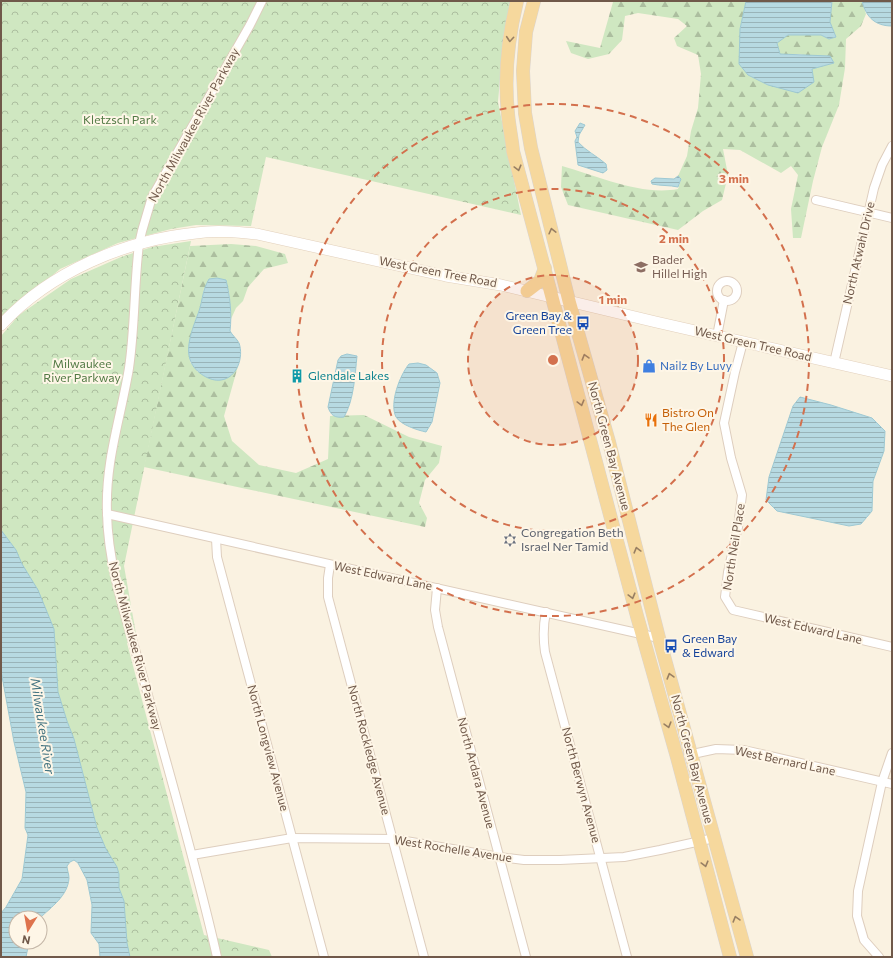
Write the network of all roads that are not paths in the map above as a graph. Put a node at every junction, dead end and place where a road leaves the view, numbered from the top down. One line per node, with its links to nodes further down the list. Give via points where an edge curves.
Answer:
1 (262, 1): 8 (street, North Milwaukee River Parkway, via 152,197)
2 (517, 1): 9 (main road, North Green Bay Avenue, one-way to 9, via 511,28 507,73 508,113 514,151)
3 (534, 1): 13 (main road, North Green Bay Avenue, one-way to 3, via 531,148 525,112 523,71 526,32)
4 (892, 146): 6 (street, North Atwahl Drive, via 882,165)
5 (816, 200): 6 (street)
6 (868, 211): 7 (street); 17 (street, North Atwahl Drive)
7 (892, 218)
8 (139, 244): 10 (street, West Green Tree Road, via 197,232 257,234 446,276); 14 (street, West Green Tree Road, via 112,252 48,286); 19 (street, North Milwaukee River Parkway, via 132,345 109,463)
9 (545, 268): 10 (main road, via 540,280); 11 (main road, North Green Bay Avenue)
10 (528, 291): 11 (street, West Green Tree Road)
11 (552, 297): 13 (street, West Green Tree Road); 25 (main road, North Green Bay Avenue, one-way to 25)
12 (724, 300): 15 (street)
13 (569, 301): 15 (street, West Green Tree Road); 26 (main road, North Green Bay Avenue, one-way to 13, via 609,442)
14 (1, 325)
15 (717, 336): 16 (street, West Green Tree Road)
16 (743, 342): 17 (street, West Green Tree Road); 23 (street, North Neil Place, via 724,423 742,495 726,597)
17 (834, 363): 18 (street, West Green Tree Road)
18 (892, 376)
19 (106, 514): 20 (street, West Edward Lane); 37 (street, North Milwaukee River Parkway, via 112,564)
20 (216, 539): 21 (street, West Edward Lane); 33 (street, North Longview Avenue, via 217,557)
21 (330, 564): 22 (street, West Edward Lane); 35 (street, North Rockledge Avenue, via 328,597)
22 (438, 588): 24 (street, West Edward Lane); 38 (street, North Ardara Avenue, via 435,610 438,627)
23 (733, 610): 27 (street, West Edward Lane)
24 (546, 612): 25 (street, West Edward Lane); 39 (street, North Berwyn Avenue, via 543,626 545,652)
25 (642, 634): 26 (street, West Edward Lane); 30 (main road, North Green Bay Avenue, one-way to 30)
26 (659, 638): 29 (main road, North Green Bay Avenue, one-way to 26)
27 (892, 647)
28 (892, 753): 31 (street)
29 (691, 754): 30 (street, West Bernard Lane); 31 (street, West Bernard Lane, via 716,749 744,750); 34 (main road, North Green Bay Avenue)
30 (677, 757): 36 (main road, North Green Bay Avenue)
31 (882, 782): 32 (street, West Bernard Lane); 47 (street, via 858,891 857,916 864,940)
32 (892, 784)
33 (292, 838): 35 (street, West Rochelle Avenue); 37 (street, West Rochelle Avenue); 41 (street, North Longview Avenue)
34 (714, 838): 36 (street, West Rochelle Avenue); 46 (main road, North Green Bay Avenue, one-way to 34)
35 (394, 839): 38 (street, West Rochelle Avenue); 42 (street, North Rockledge Avenue)
36 (699, 841): 39 (street, West Rochelle Avenue, via 624,857); 45 (main road, North Green Bay Avenue, one-way to 45)
37 (192, 855): 40 (street, North Milwaukee River Parkway)
38 (499, 857): 39 (street, West Rochelle Avenue, via 531,860); 43 (street, North Ardara Avenue)
39 (601, 859): 44 (street, North Berwyn Avenue)
40 (217, 957)
41 (324, 957)
42 (424, 957)
43 (526, 957)
44 (627, 957)
45 (730, 957)
46 (747, 957)
47 (879, 957)

